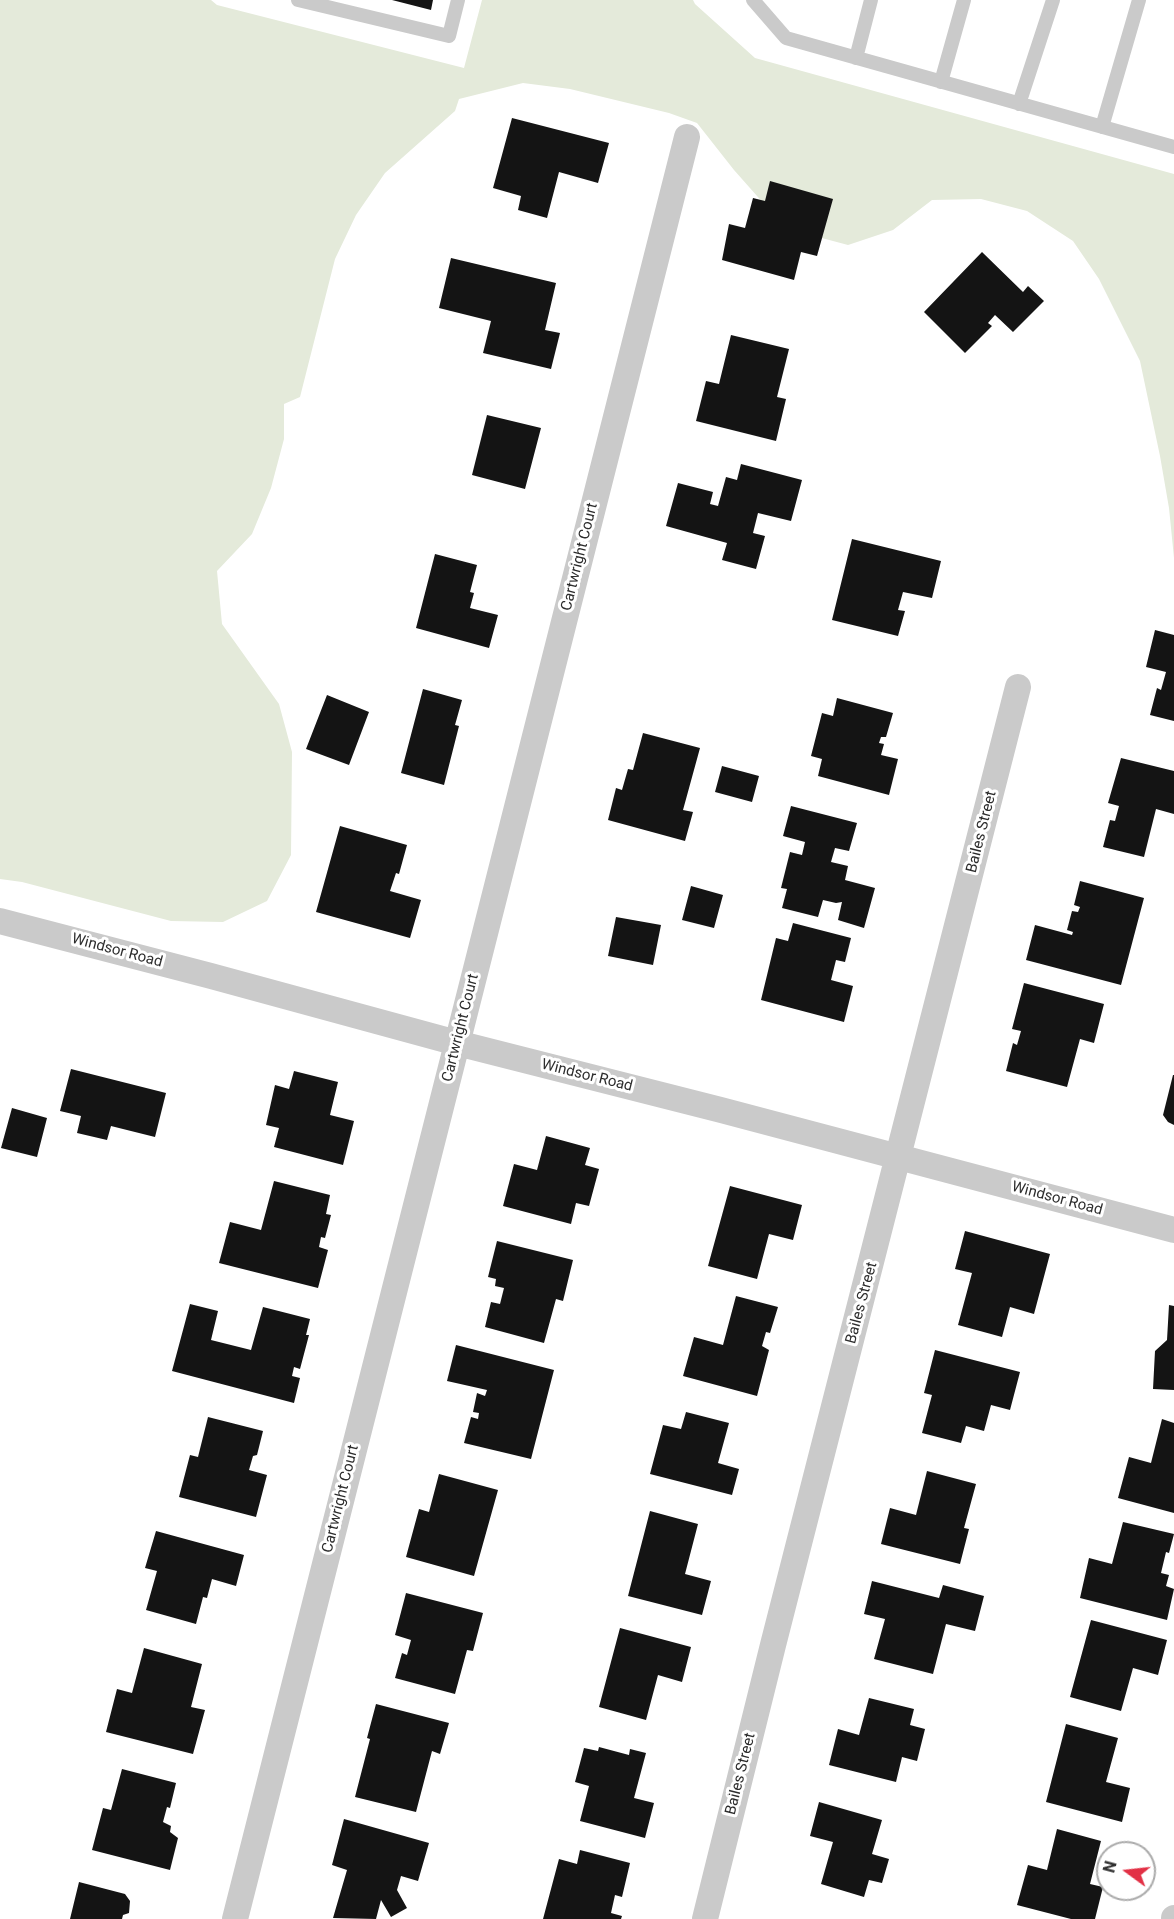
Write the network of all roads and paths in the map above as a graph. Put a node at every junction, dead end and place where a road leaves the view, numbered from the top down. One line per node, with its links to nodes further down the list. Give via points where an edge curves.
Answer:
1 (298, 0): 2 (lane, via 449,36)
2 (458, 0)
3 (753, 0): 8 (lane, via 786,38)
4 (871, 0): 8 (lane)
5 (964, 0): 9 (lane)
6 (1053, 0): 10 (lane)
7 (1139, 0): 11 (lane)
8 (856, 58): 9 (lane)
9 (941, 82): 10 (lane)
10 (1019, 104): 11 (lane)
11 (1102, 127): 13 (lane)
12 (687, 137): 16 (street, Cartwright Court)
13 (1174, 147)
14 (1018, 687): 17 (street, Bailes Street)
15 (0, 921): 16 (street, Windsor Road)
16 (457, 1043): 17 (street, Windsor Road); 19 (street, Cartwright Court)
17 (899, 1158): 18 (street, Windsor Road); 20 (street, Bailes Street)
18 (1174, 1230)
19 (235, 1919)
20 (705, 1919)

